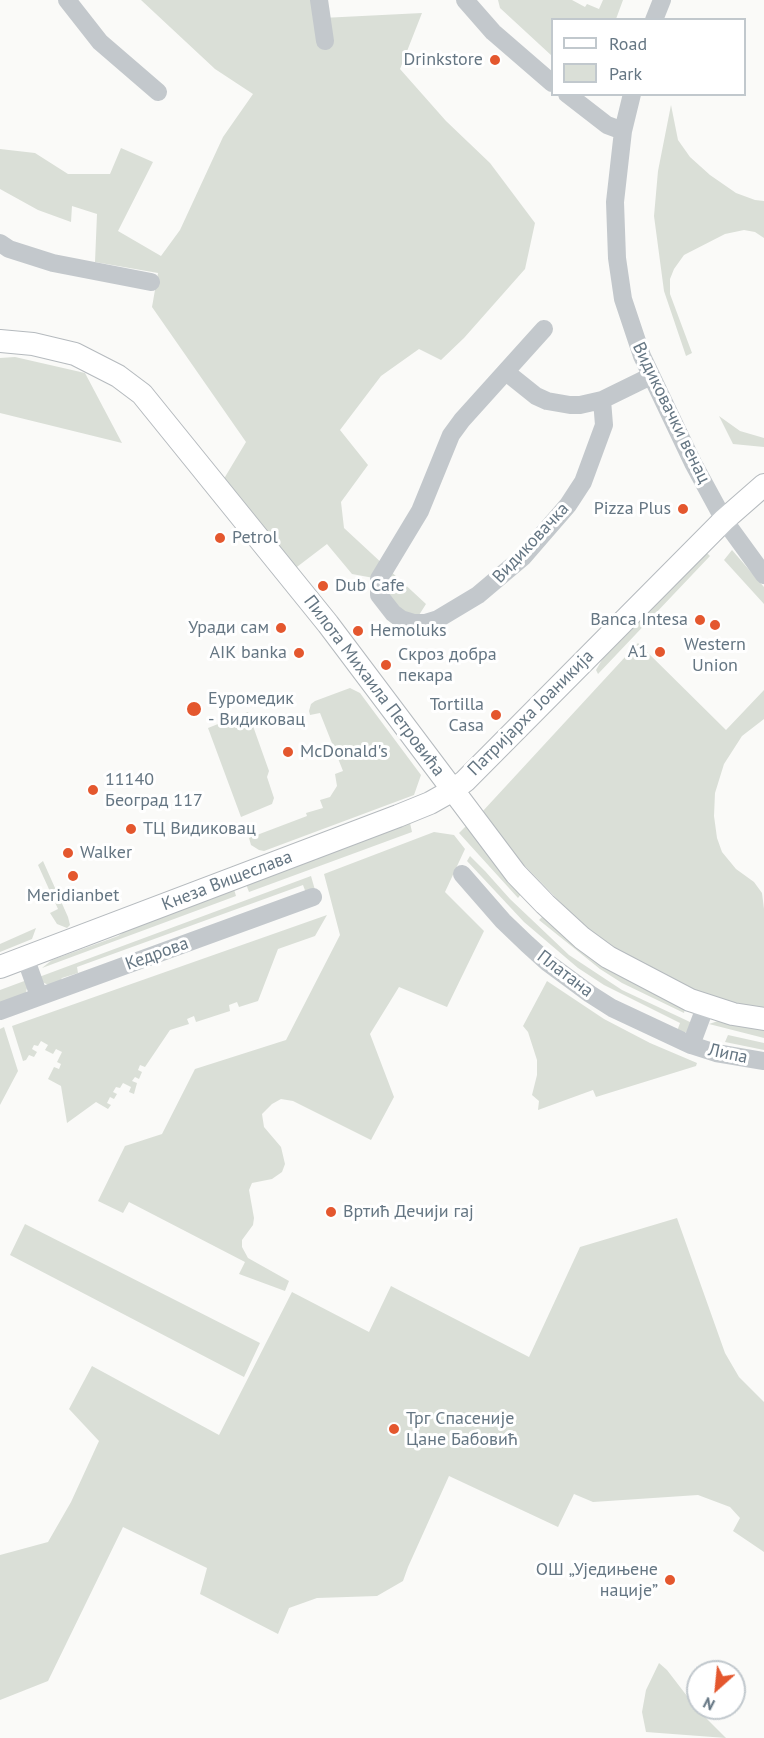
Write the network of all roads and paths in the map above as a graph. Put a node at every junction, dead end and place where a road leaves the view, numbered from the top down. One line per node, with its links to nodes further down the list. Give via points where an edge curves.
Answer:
1 (67, 0): 8 (street, via 100,42)
2 (319, 0): 6 (street)
3 (662, 0): 5 (street)
4 (470, 2): 7 (street, via 492,32)
5 (655, 18)
6 (326, 41)
7 (551, 82)
8 (158, 92)
9 (570, 96): 11 (street, via 607,125)
10 (632, 96): 11 (street, Видиковачки венац)
11 (623, 131): 17 (street, Видиковачки венац, via 615,202 617,258 626,308)
12 (0, 243): 13 (street, via 53,263)
13 (151, 282)
14 (544, 329): 16 (street, Видиковачка)
15 (0, 341): 22 (main road, Пилота Михаила Петровића, via 75,354 118,376 142,394 283,566)
16 (506, 372): 18 (street, via 530,393 547,401 580,405); 18 (street, Видиковачка, via 452,435 420,511 379,579 382,602 400,619 425,623 438,619 494,584 536,544 568,505 587,473 604,425)
17 (651, 376): 18 (street); 20 (street, Видиковачки венац)
18 (602, 400)
19 (764, 485): 20 (main road, Патријарха Јоаникија)
20 (724, 520): 21 (street, Видиковачки венац); 22 (main road, Патријарха Јоаникија)
21 (764, 575)
22 (453, 790): 25 (main road, Кнеза Вишеслава, via 398,816); 28 (main road, Пилота Михаила Петровића, via 516,874 582,938 640,976)
23 (462, 874): 31 (street, Платана, via 511,929 567,978 612,1008)
24 (314, 897): 27 (street, Кедрова)
25 (25, 957): 26 (main road, Кнеза Вишеслава); 27 (street)
26 (0, 967)
27 (39, 996): 29 (street, Кедрова)
28 (706, 1005): 30 (main road, Пилота Михаила Петровића); 31 (street)
29 (0, 1011)
30 (764, 1019)
31 (691, 1045): 32 (street, Липа)
32 (764, 1061)

